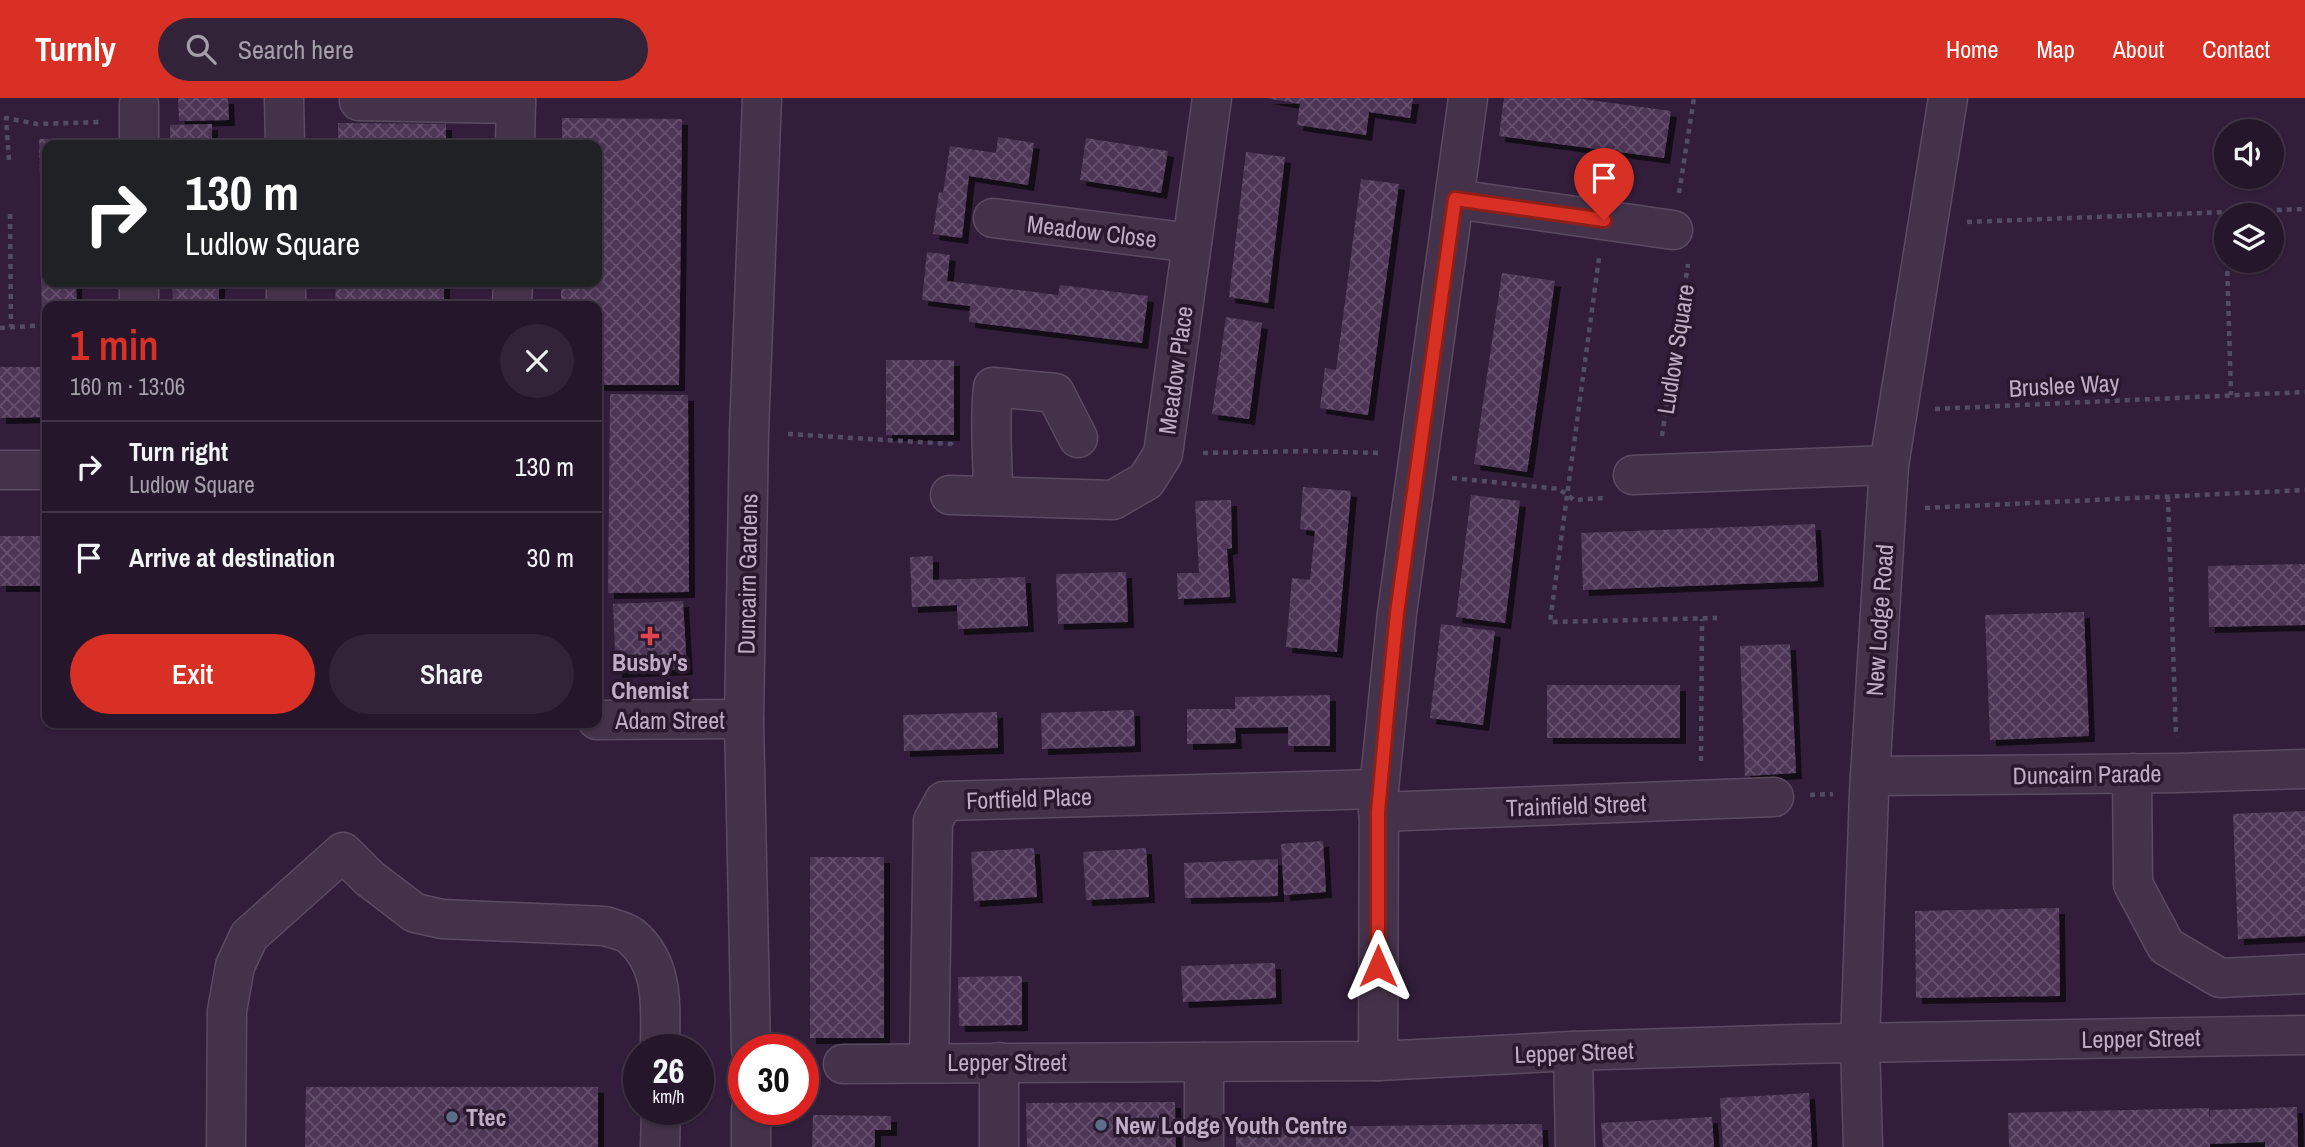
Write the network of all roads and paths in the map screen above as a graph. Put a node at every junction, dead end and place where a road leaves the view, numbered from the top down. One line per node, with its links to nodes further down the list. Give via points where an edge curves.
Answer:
1 (284, 98): 10 (street)
2 (762, 98): 29 (street, Duncairn Gardens)
3 (1212, 98): 21 (street, Meadow Place)
4 (1468, 98): 13 (street)
5 (1695, 98): 20 (path)
6 (1948, 98): 19 (street, New Lodge Road)
7 (516, 101): 8 (street); 11 (street)
8 (359, 102)
9 (139, 124): 12 (path, via 37,124 6,118)
10 (285, 140)
11 (515, 140)
12 (9, 160)
13 (1455, 199): 20 (street); 32 (street)
14 (2305, 209): 15 (path)
15 (2284, 211)
16 (10, 214): 24 (path)
17 (2214, 215): 19 (path)
18 (993, 218): 21 (street, Meadow Close)
19 (1927, 223): 28 (street, New Lodge Road)
20 (1673, 230): 36 (path, Ludlow Square, via 1691,250)
21 (1192, 243): 31 (street, Meadow Place)
22 (2227, 273): 27 (path)
23 (42, 325): 24 (path)
24 (11, 327): 25 (path)
25 (0, 328)
26 (2305, 392): 27 (path, Bruslee Way)
27 (2231, 395): 28 (path, Bruslee Way)
28 (1898, 410): 33 (street, New Lodge Road)
29 (749, 432): 39 (path, via 951,444); 43 (street, Duncairn Gardens)
30 (1078, 438): 39 (street, via 1055,393 993,387)
31 (1163, 454): 32 (path, via 1306,451); 39 (street, Meadow Place, via 1146,481 1113,500)
32 (1418, 464): 36 (path, via 1559,489 1574,500 1612,498); 50 (street, via 1397,613)
33 (1889, 465): 36 (street); 41 (street, New Lodge Road)
34 (0, 470): 35 (street)
35 (42, 470)
36 (1644, 475)
37 (2305, 490): 40 (path)
38 (950, 495): 39 (street, Meadow Place)
39 (993, 495)
40 (2168, 497): 41 (path); 47 (path)
41 (1886, 510): 48 (street, New Lodge Road)
42 (1702, 619): 51 (path)
43 (744, 719): 44 (street, Adam Street); 54 (street, Duncairn Gardens)
44 (602, 720)
45 (2305, 769): 47 (street, Duncairn Parade)
46 (2133, 773): 47 (street, Duncairn Parade); 48 (street, Duncairn Parade); 52 (street, via 2133,884 2166,946 2220,978)
47 (2177, 773)
48 (1869, 784): 49 (path); 56 (street, New Lodge Road)
49 (1774, 797): 51 (street, Trainfield Street)
50 (1379, 800): 51 (street, Trainfield Street); 58 (street); 59 (street, Fortfield Place, via 944,801 933,821)
51 (1701, 801)
52 (2305, 974)
53 (660, 1034): 65 (street, via 660,986 650,957 629,934 605,926 442,919 415,913 343,852 249,936 236,966 227,1011)
54 (751, 1034)
55 (2305, 1035): 56 (street, Lepper Street)
56 (1860, 1043): 57 (street, Lepper Street); 71 (street, New Lodge Road)
57 (1573, 1051): 58 (street, Lepper Street); 70 (street)
58 (1378, 1061): 61 (street, Lepper Street)
59 (929, 1062): 60 (street, Lepper Street); 62 (street, Lepper Street)
60 (999, 1062): 61 (street, Lepper Street); 68 (street)
61 (1204, 1062): 69 (street)
62 (843, 1064)
63 (660, 1125): 66 (street)
64 (751, 1125): 67 (street)
65 (226, 1147)
66 (660, 1147)
67 (751, 1147)
68 (999, 1147)
69 (1204, 1147)
70 (1575, 1147)
71 (1863, 1147)

